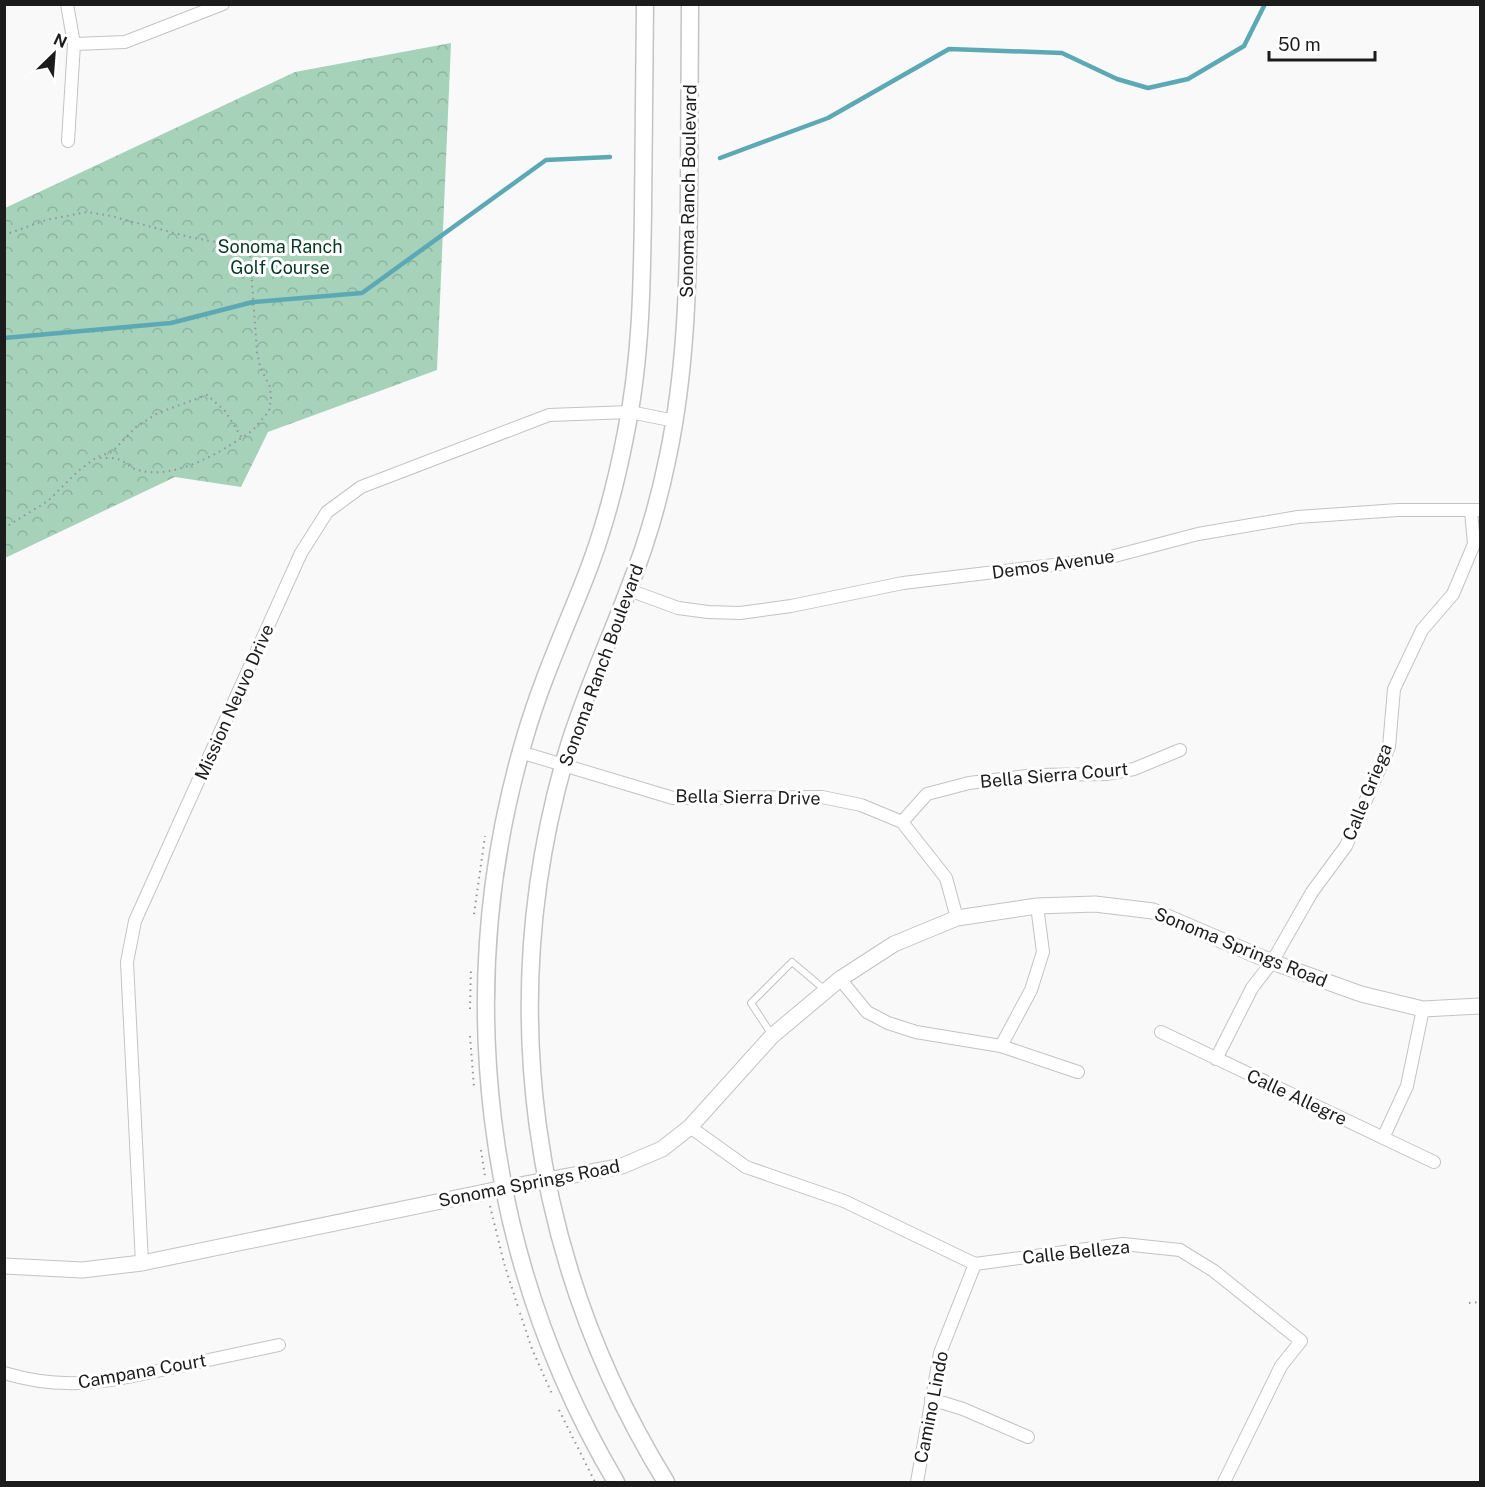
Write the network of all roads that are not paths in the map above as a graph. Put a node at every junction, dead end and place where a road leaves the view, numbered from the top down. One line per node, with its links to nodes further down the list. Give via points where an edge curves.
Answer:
1 (67, 4): 5 (street)
2 (223, 4): 5 (street, via 125,42)
3 (645, 4): 7 (main road, via 642,299)
4 (690, 4): 8 (main road, Sonoma Ranch Boulevard, via 687,299)
5 (74, 44): 6 (street)
6 (68, 141)
7 (630, 412): 8 (street, Mission Neuvo Drive); 12 (main road, via 608,509); 32 (street, Mission Neuvo Drive, via 549,415 361,487 327,512 301,553 135,921 128,962)
8 (675, 421): 10 (main road, Sonoma Ranch Boulevard, via 656,508)
9 (1476, 511): 10 (street, Demos Avenue, via 1398,510 1298,517 1198,534 1104,559 903,583 740,613 678,608); 17 (street, Calle Griega, via 1474,544 1453,594 1422,630 1394,689 1389,747 1346,846 1312,892)
10 (629, 590): 13 (main road, Sonoma Ranch Boulevard, via 590,684)
11 (1180, 750): 14 (street, Bella Sierra Court, via 1134,769 1106,774 1035,775 937,791 927,794)
12 (520, 752): 13 (street, Bella Sierra Drive); 31 (main road, via 497,852 485,967 489,1091)
13 (564, 765): 14 (street, Bella Sierra Drive, via 673,798 822,797 861,805); 30 (main road, Sonoma Ranch Boulevard, via 541,867 531,966 532,1063)
14 (902, 822): 16 (street, Bella Sierra Drive, via 946,878)
15 (1037, 906): 16 (street, Sonoma Springs Road); 17 (street, Sonoma Springs Road, via 1095,904 1153,911); 24 (street, via 1043,952 1031,990)
16 (957, 918): 18 (street, Sonoma Springs Road, via 894,944)
17 (1272, 962): 21 (street, Sonoma Springs Road, via 1360,994); 25 (street, Calle Griega, via 1251,988)
18 (840, 979): 19 (street, Sonoma Springs Road); 24 (street, via 867,1012 888,1023 916,1032)
19 (826, 991): 23 (street, Sonoma Springs Road); 23 (lane, via 792,962 751,1003)
20 (1480, 1006): 21 (street, Sonoma Springs Road)
21 (1422, 1009): 28 (street, via 1407,1086)
22 (1161, 1032): 25 (street, Calle Allegre)
23 (772, 1036): 27 (street, Sonoma Springs Road)
24 (1001, 1046): 26 (street)
25 (1216, 1059): 28 (street, Calle Allegre)
26 (1078, 1072)
27 (690, 1127): 30 (street, Sonoma Springs Road, via 662,1149 622,1166); 33 (street, via 746,1167 844,1201)
28 (1383, 1138): 29 (street, Calle Allegre)
29 (1434, 1162)
30 (546, 1182): 31 (street, Sonoma Springs Road); 40 (main road, Sonoma Ranch Boulevard, via 569,1272 597,1349 626,1412)
31 (504, 1188): 32 (street, Sonoma Springs Road); 39 (main road, via 520,1256 545,1333 575,1405)
32 (142, 1263): 34 (street, Sonoma Springs Road, via 82,1270)
33 (975, 1264): 37 (street, Camino Lindo, via 940,1353); 42 (street, Calle Belleza, via 1123,1244 1180,1250 1214,1271 1301,1341 1281,1366)
34 (4, 1266)
35 (279, 1345): 36 (street, Campana Court, via 92,1383 52,1383)
36 (4, 1373)
37 (931, 1400): 38 (street); 41 (street, Camino Lindo)
38 (1028, 1437)
39 (616, 1482)
40 (666, 1482)
41 (917, 1482)
42 (1224, 1482)

